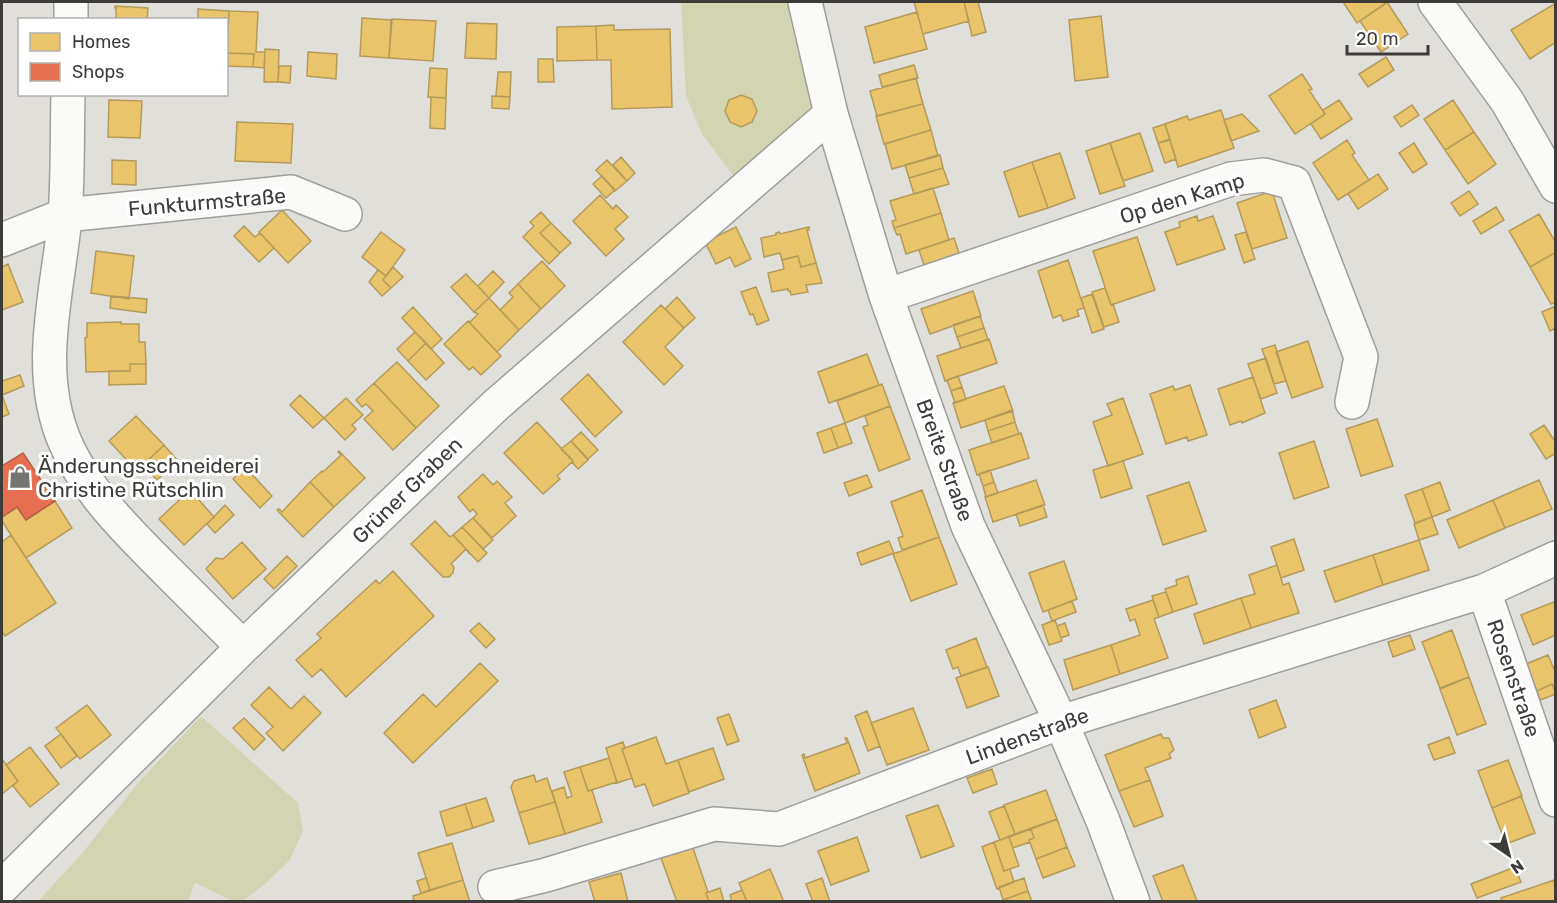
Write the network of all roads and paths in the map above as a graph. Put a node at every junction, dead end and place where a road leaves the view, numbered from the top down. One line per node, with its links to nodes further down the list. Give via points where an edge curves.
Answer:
1 (71, 2): 4 (street)
2 (806, 2): 6 (street, Breite Straße)
3 (1435, 2): 7 (street, via 1507,101)
4 (71, 18)
5 (69, 96): 9 (street)
6 (831, 114): 11 (street, Breite Straße); 15 (street, Grüner Graben, via 496,405)
7 (1556, 186)
8 (345, 214): 9 (street, Funkturmstraße, via 291,192)
9 (65, 216): 10 (street, Funkturmstraße); 15 (street, via 49,352 51,395 65,443 84,476 122,526)
10 (2, 240)
11 (886, 296): 12 (street, Op den Kamp, via 1232,179 1264,175 1294,183 1361,357); 16 (street, Breite Straße, via 968,526)
12 (1352, 402)
13 (1556, 558): 14 (street, Lindenstraße)
14 (1484, 591): 16 (street, Lindenstraße); 17 (street, Rosenstraße)
15 (243, 647): 18 (street, Grüner Graben)
16 (1061, 722): 19 (street, Lindenstraße, via 779,829 714,824); 20 (street, Breite Straße)
17 (1556, 800)
18 (2, 887)
19 (495, 887)
20 (1133, 902)

